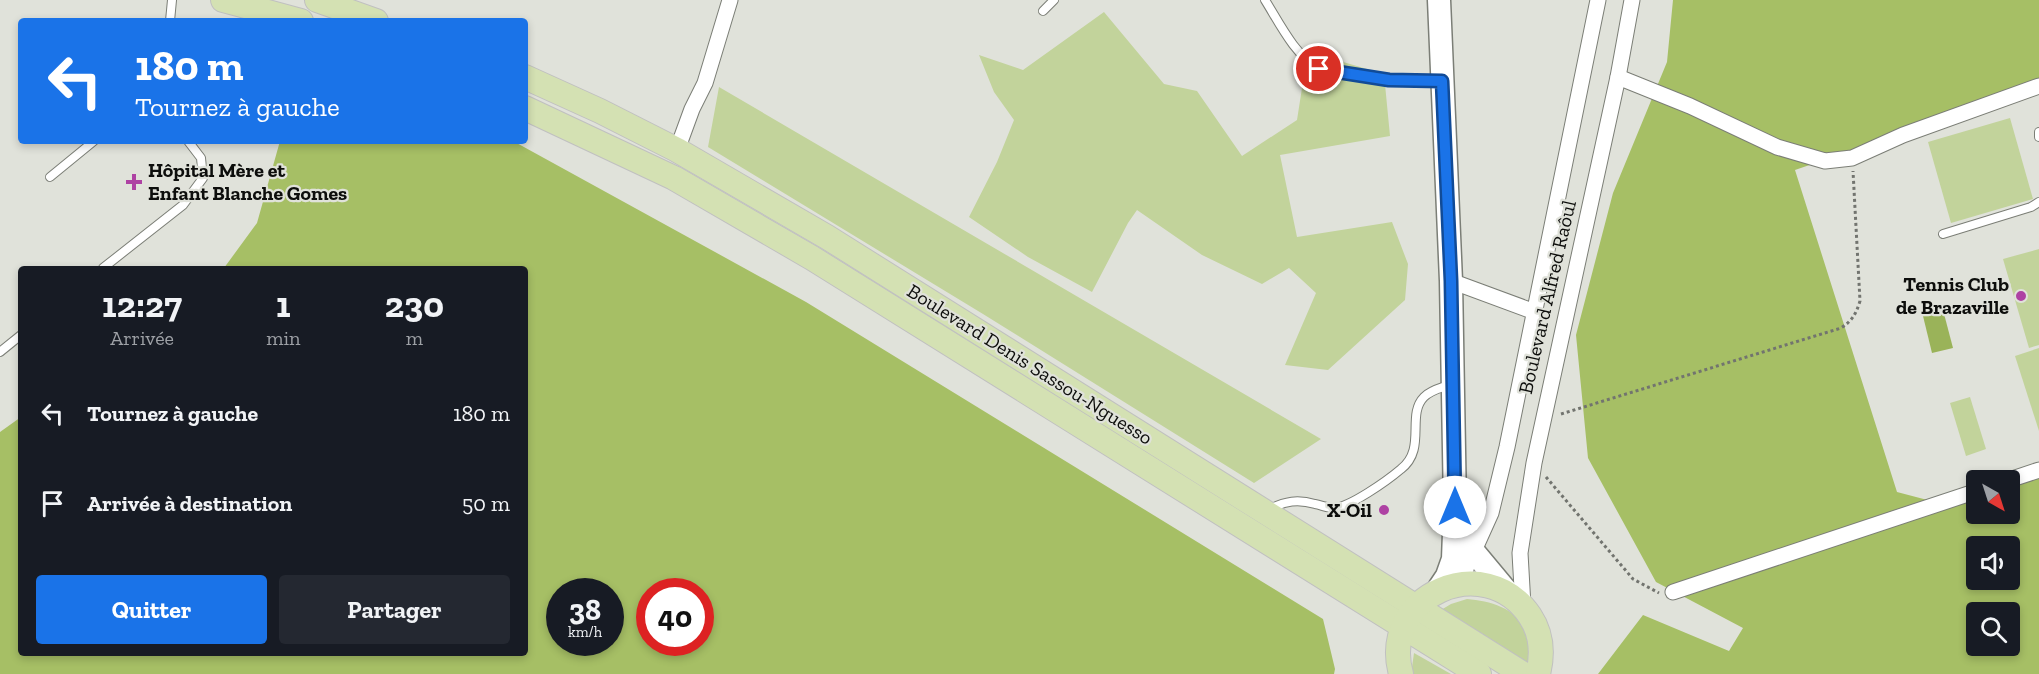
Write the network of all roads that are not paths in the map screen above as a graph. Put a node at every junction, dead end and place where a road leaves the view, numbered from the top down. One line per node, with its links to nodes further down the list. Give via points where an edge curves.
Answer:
1 (172, 0): 11 (lane)
2 (223, 0): 12 (main road)
3 (317, 0): 13 (main road)
4 (730, 0): 23 (street, via 705,83)
5 (1054, 0): 10 (lane)
6 (1265, 0): 16 (lane, via 1292,44 1319,69 1389,80)
7 (1439, 0): 16 (street)
8 (1599, 0): 29 (street, Boulevard Alfred Raôul)
9 (1632, 0): 14 (street, Boulevard Alfred Raôul)
10 (1043, 11)
11 (170, 18)
12 (290, 18)
13 (368, 18)
14 (1618, 77): 17 (street, via 1790,152 1826,161 1852,158 1903,135); 41 (street, Boulevard Alfred Raôul, via 1542,420)
15 (528, 78): 23 (main road, Boulevard Denis Sassou-Nguesso)
16 (1442, 81): 28 (street)
17 (2039, 86)
18 (528, 109): 43 (main road, Boulevard Denis Sassou-Nguesso, via 674,178 812,258)
19 (2039, 132): 20 (lane)
20 (2039, 137)
21 (90, 144): 24 (lane)
22 (190, 144): 27 (lane, via 201,158 203,178 183,205)
23 (677, 150): 37 (main road, Boulevard Denis Sassou-Nguesso, via 827,237)
24 (50, 177)
25 (2039, 202): 26 (lane)
26 (1942, 234)
27 (106, 266)
28 (1451, 281): 29 (street); 32 (street)
29 (1535, 312): 38 (street, Boulevard Alfred Raôul, via 1491,513)
30 (18, 337): 31 (lane)
31 (0, 352)
32 (1454, 384): 36 (street); 37 (lane, via 1424,396 1418,405 1413,453 1406,466 1383,482 1336,508 1289,501)
33 (2039, 470): 34 (street)
34 (2020, 476)
35 (1966, 495): 40 (street)
36 (1455, 507): 38 (street); 39 (street)
37 (1265, 511): 42 (main road, Boulevard Denis Sassou-Nguesso)
38 (1474, 552): 39 (street, Boulevard Alfred Raôul); 41 (street)
39 (1448, 587): 41 (main road, via 1485,585); 42 (main road)
40 (1673, 592)
41 (1516, 600): 47 (main road, via 1534,623 1541,642)
42 (1416, 607): 43 (main road); 46 (main road, Boulevard Denis Sassou-Nguesso)
43 (1404, 627): 44 (main road); 45 (main road, Boulevard Denis Sassou-Nguesso)
44 (1397, 671)
45 (1479, 674)
46 (1523, 674)
47 (1538, 674)

